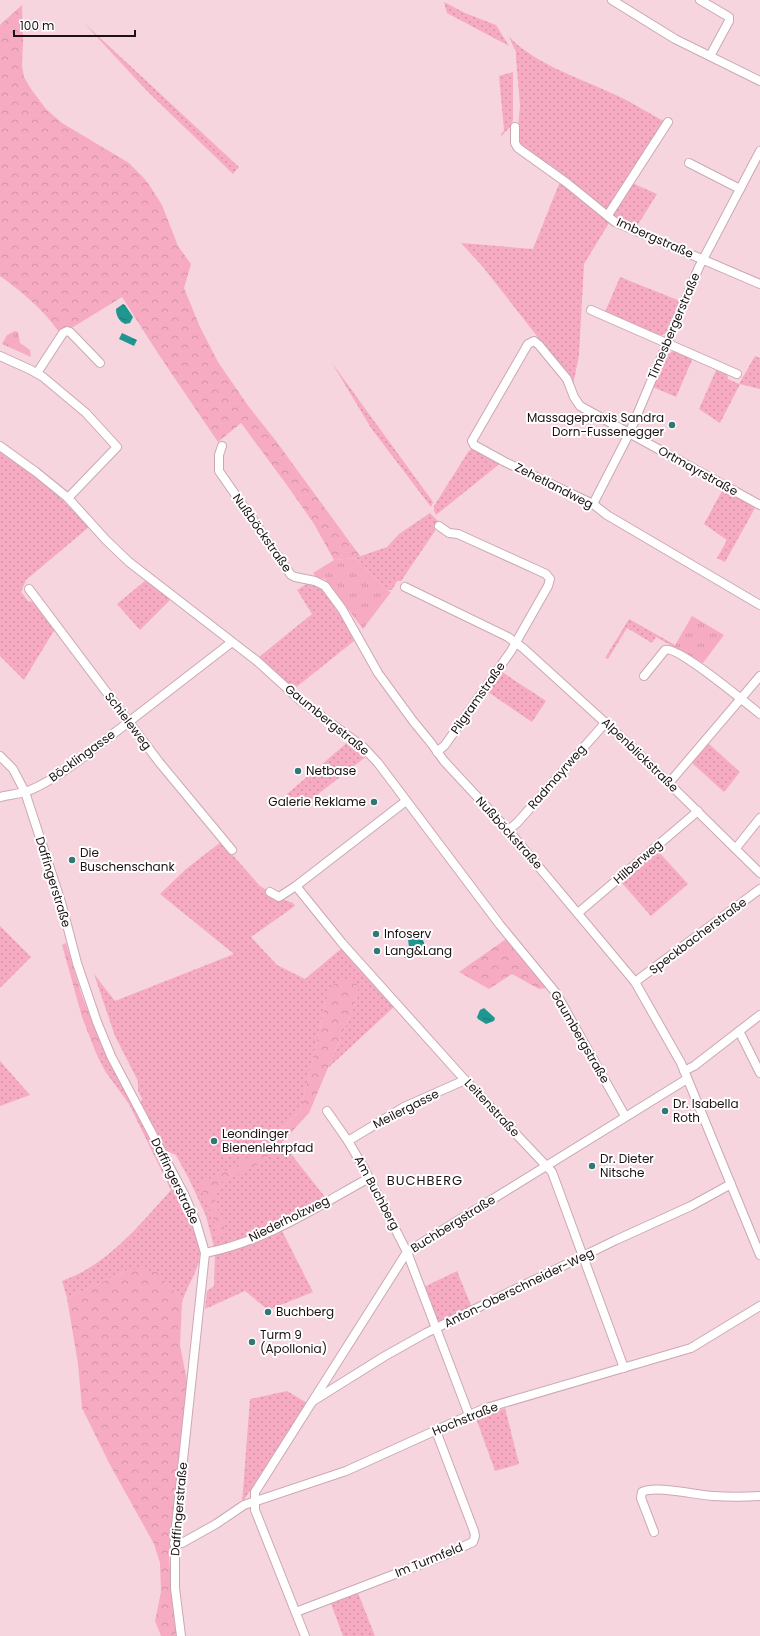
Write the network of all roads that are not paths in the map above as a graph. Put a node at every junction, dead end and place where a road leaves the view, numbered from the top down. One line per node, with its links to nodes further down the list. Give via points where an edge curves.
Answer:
1 (612, 0): 3 (street, via 652,26)
2 (700, 0): 3 (street, via 729,17)
3 (710, 56): 4 (street)
4 (760, 81)
5 (668, 122): 10 (street)
6 (515, 127): 10 (street, Imbergstraße, via 515,143 518,148)
7 (760, 151): 9 (street, Timesbergerstraße)
8 (689, 164): 9 (street)
9 (740, 189): 11 (street, Timesbergerstraße)
10 (608, 215): 11 (street, Imbergstraße, via 615,222)
11 (703, 259): 12 (street, Imbergstraße); 15 (street, Timesbergerstraße)
12 (760, 284)
13 (591, 310): 15 (street)
14 (534, 341): 20 (street, Ortmayrstraße, via 566,379 580,406); 24 (street, Zehetlandweg, via 528,344 473,437 472,444)
15 (668, 344): 19 (street); 20 (street, Timesbergerstraße)
16 (0, 356): 18 (street)
17 (100, 363): 18 (street, via 70,332 66,331)
18 (37, 373): 23 (street, via 86,413 117,447)
19 (737, 374)
20 (629, 434): 24 (street, Timesbergerstraße); 25 (street, Ortmayrstraße)
21 (0, 446): 23 (street, Gaumbergstraße)
22 (222, 446): 38 (street, Nußböckstraße, via 219,471 291,575 325,586 342,609 378,673)
23 (68, 498): 30 (street, Gaumbergstraße, via 129,562)
24 (593, 504): 29 (street, Zehetlandweg, via 615,520)
25 (760, 505)
26 (439, 526): 31 (street, via 449,533 458,534 546,574 550,579)
27 (404, 587): 31 (street, Alpenblickstraße)
28 (28, 589): 36 (street, Schieleweg)
29 (760, 605)
30 (232, 642): 36 (street, Böcklingasse); 43 (street, Gaumbergstraße, via 301,701 363,747)
31 (515, 642): 37 (street, Alpenblickstraße); 38 (street, Pilgramstraße, via 445,745)
32 (644, 676): 34 (street, via 665,650 671,650 698,666)
33 (760, 676): 34 (street)
34 (742, 700): 35 (street); 40 (street)
35 (760, 714)
36 (128, 722): 41 (street, Böcklingasse, via 69,767); 48 (street, Schieleweg)
37 (606, 722): 40 (street, Alpenblickstraße); 46 (street, Radmayrweg)
38 (437, 752): 46 (street, Nußböckstraße)
39 (0, 756): 41 (street, Daffingerstraße, via 13,769)
40 (669, 783): 44 (street, Alpenblickstraße)
41 (25, 792): 42 (street, Böcklingasse); 68 (street, Daffingerstraße, via 97,1022 111,1056 184,1194)
42 (0, 797)
43 (406, 802): 50 (street); 62 (street, Gaumbergstraße, via 500,925 556,993)
44 (698, 811): 47 (street, Alpenblickstraße); 53 (street, Hilberweg)
45 (760, 818): 47 (street)
46 (508, 830): 53 (street, Nußböckstraße)
47 (736, 848): 49 (street, Alpenblickstraße)
48 (232, 850)
49 (760, 873)
50 (296, 886): 52 (street, via 279,897); 60 (street, Leitenstraße, via 342,942)
51 (760, 889): 54 (street, Speckbacherstraße)
52 (270, 892)
53 (578, 913): 54 (street, Nußböckstraße)
54 (635, 982): 57 (street, Nußböckstraße)
55 (760, 1015): 56 (street)
56 (739, 1031): 57 (street); 58 (street)
57 (684, 1071): 59 (street, Nußböckstraße)
58 (760, 1073)
59 (687, 1079): 62 (street, Buchbergstraße); 66 (street, Nußböckstraße)
60 (465, 1080): 63 (street, Meilergasse, via 404,1107); 64 (street, Leitenstraße)
61 (327, 1111): 63 (street, Am Buchberg)
62 (625, 1116): 64 (street, Buchbergstraße)
63 (348, 1141): 65 (street, Am Buchberg)
64 (546, 1165): 67 (street, Buchbergstraße); 70 (street, Leitenstraße, via 552,1172)
65 (370, 1178): 67 (street, Am Buchberg); 68 (street, Niederholzweg, via 261,1234 241,1243)
66 (730, 1184): 69 (street, Nußböckstraße); 70 (street, Anton-Oberschneider-Weg, via 691,1206)
67 (408, 1252): 72 (street, Am Buchberg); 74 (street, Buchbergstraße)
68 (205, 1253): 80 (street, Daffingerstraße)
69 (760, 1255)
70 (583, 1257): 72 (street, Anton-Oberschneider-Weg); 73 (street, Leitenstraße)
71 (760, 1306): 73 (street, Hochstraße, via 691,1348)
72 (436, 1329): 74 (street, Anton-Oberschneider-Weg, via 385,1356); 75 (street, Am Buchberg)
73 (624, 1368): 75 (street, Hochstraße)
74 (312, 1401): 78 (street, Buchbergstraße, via 255,1492)
75 (469, 1415): 76 (street, Hochstraße)
76 (436, 1431): 78 (street, Hochstraße, via 346,1471); 81 (street, Im Turmfeld, via 474,1530 473,1542)
77 (760, 1496): 79 (street, via 712,1496 645,1490 641,1498)
78 (255, 1501): 80 (street, Hochstraße, via 244,1505 182,1543); 81 (street, via 256,1510)
79 (654, 1532)
80 (174, 1544): 82 (street, Daffingerstraße, via 175,1588)
81 (296, 1612): 83 (street)
82 (181, 1636)
83 (305, 1636)

